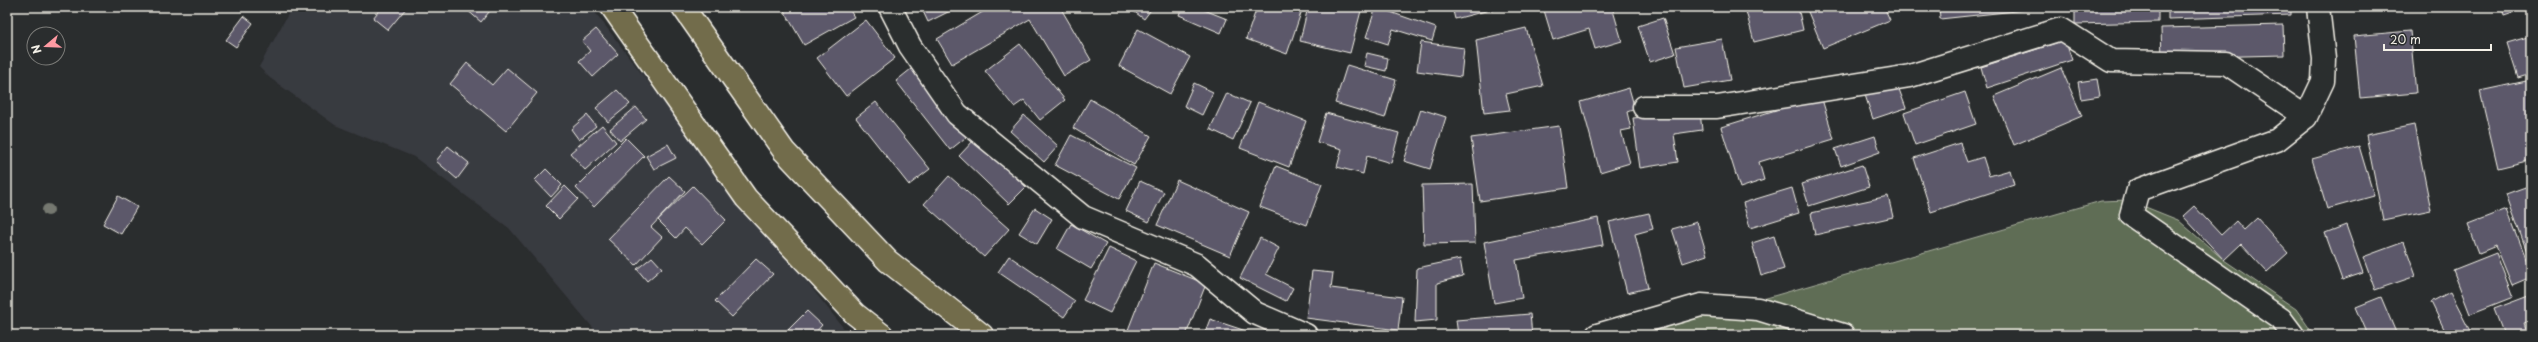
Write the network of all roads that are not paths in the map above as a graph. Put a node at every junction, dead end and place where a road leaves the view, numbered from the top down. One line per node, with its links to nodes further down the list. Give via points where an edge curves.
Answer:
1 (612, 7): 7 (main road, via 746,198 855,314)
2 (683, 7): 8 (main road, via 784,151 888,261)
3 (890, 7): 9 (street, via 910,46 957,114 1083,217 1198,265 1255,313)
4 (2318, 7): 6 (street, via 2324,59 2323,81)
5 (1644, 107): 6 (street, via 1717,107 1910,76 2061,29 2111,61 2226,63)
6 (2306, 117): 12 (street, via 2277,140 2138,190 2131,215 2281,320)
7 (882, 335)
8 (982, 335)
9 (1306, 335)
10 (1597, 335): 11 (street, via 1701,305 1758,309)
11 (1843, 335)
12 (2292, 335)

